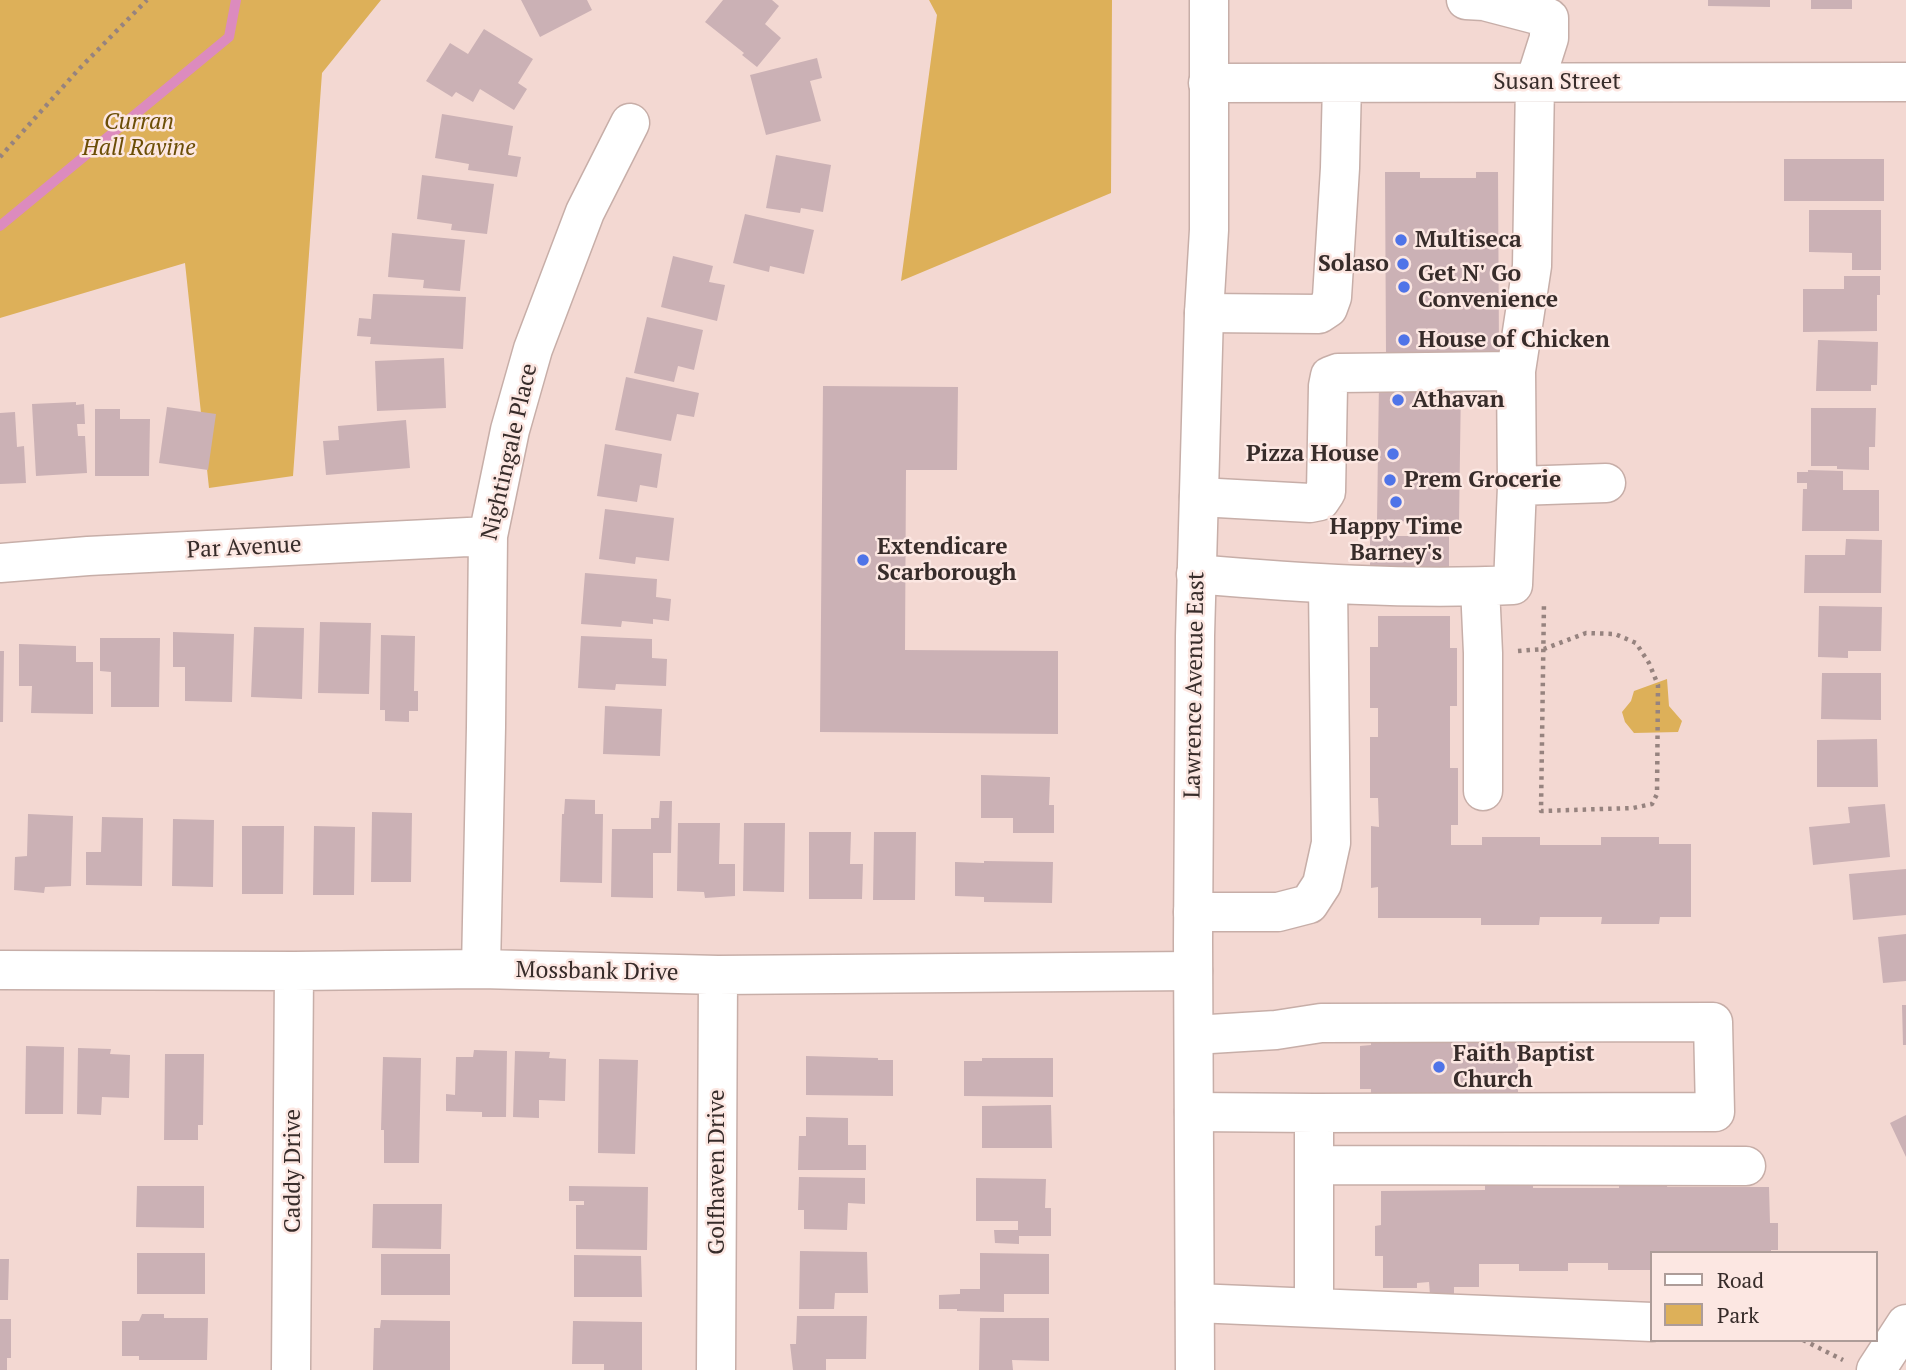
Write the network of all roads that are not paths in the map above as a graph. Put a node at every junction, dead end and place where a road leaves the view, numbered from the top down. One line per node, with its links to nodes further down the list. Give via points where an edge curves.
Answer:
1 (1209, 0): 6 (street, Lawrence Avenue East)
2 (1478, 0): 3 (street)
3 (1557, 9): 4 (street)
4 (1535, 82): 5 (street, Susan Street); 7 (street, Susan Street); 10 (street, via 1532,266)
5 (1906, 82)
6 (1208, 83): 7 (street, Susan Street); 9 (street, Lawrence Avenue East, via 1209,229)
7 (1342, 83): 9 (street, via 1328,308 1320,314)
8 (631, 123): 14 (street, Nightingale Place, via 585,212 533,349)
9 (1204, 313): 13 (street, Lawrence Avenue East)
10 (1516, 371): 12 (street); 13 (street, via 1330,376 1326,492 1320,501)
11 (1606, 483): 12 (street)
12 (1517, 486): 18 (street, via 1513,585)
13 (1199, 497): 16 (street, Lawrence Avenue East)
14 (488, 536): 15 (street, Par Avenue); 21 (street, Nightingale Place)
15 (0, 563)
16 (1196, 573): 17 (street); 20 (street, Lawrence Avenue East)
17 (1328, 584): 18 (street); 20 (street, via 1331,843 1322,884 1309,904 1279,912)
18 (1480, 587): 19 (street)
19 (1483, 791)
20 (1193, 912): 24 (street, Lawrence Avenue East)
21 (481, 969): 23 (street, Mossbank Drive); 25 (street, Mossbank Drive)
22 (0, 970): 23 (street, Mossbank Drive)
23 (294, 971): 36 (street, Caddy Drive)
24 (1193, 971): 25 (street, Mossbank Drive); 26 (street, Lawrence Avenue East)
25 (718, 975): 37 (street, Golfhaven Drive)
26 (1194, 1035): 27 (street, Lawrence Avenue East); 28 (street, via 1321,1023 1713,1022 1714,1112)
27 (1194, 1112): 28 (street); 31 (street, Lawrence Avenue East)
28 (1314, 1113): 29 (street)
29 (1315, 1165): 30 (street); 32 (street)
30 (1746, 1166)
31 (1195, 1303): 32 (street); 38 (street, Lawrence Avenue East)
32 (1314, 1308): 33 (street)
33 (1650, 1322)
34 (1906, 1324): 35 (street)
35 (1864, 1368)
36 (291, 1370)
37 (716, 1370)
38 (1195, 1370)

